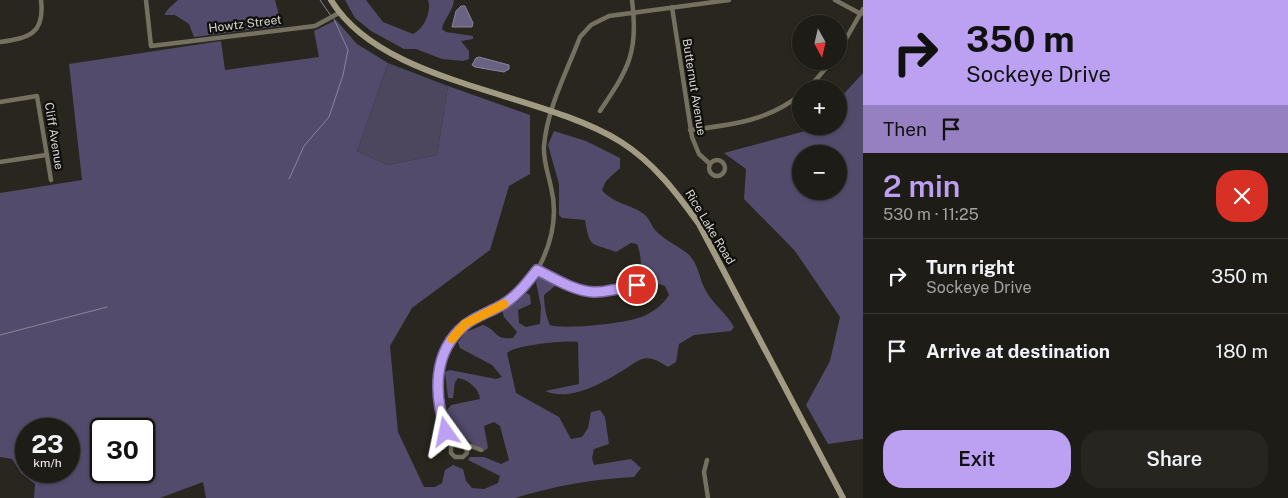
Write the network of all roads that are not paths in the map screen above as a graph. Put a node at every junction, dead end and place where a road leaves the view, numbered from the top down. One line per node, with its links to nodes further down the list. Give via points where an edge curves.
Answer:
1 (41, 0): 12 (street, via 40,24 29,36)
2 (146, 0): 10 (street, Howtz Street, via 151,46 316,26)
3 (331, 0): 10 (main road, Rice Lake Road)
4 (632, 0): 9 (street)
5 (729, 0): 7 (street)
6 (836, 0): 8 (street)
7 (672, 7): 9 (street); 19 (street, Butternut Avenue)
8 (862, 11): 11 (street)
9 (634, 12): 17 (street, via 635,36 629,64); 18 (street, via 609,16 580,37)
10 (339, 13): 18 (main road, Rice Lake Road, via 384,50 421,67)
11 (848, 35)
12 (0, 42)
13 (824, 70): 14 (street)
14 (816, 80)
15 (792, 100): 19 (street, via 774,112 749,121)
16 (0, 102): 20 (street, Cliff Avenue, via 37,96)
17 (600, 111)
18 (552, 112): 24 (street, via 544,149 553,197 553,226); 31 (main road, Rice Lake Road, via 590,126 620,142 649,162 675,190 698,224)
19 (690, 130): 22 (street, Butternut Avenue, via 694,145)
20 (46, 155): 21 (street); 23 (street, Cliff Avenue)
21 (0, 162)
22 (710, 164)
23 (50, 180)
24 (537, 270): 25 (street, via 590,292); 26 (street, via 504,304 465,324 443,353 438,390 442,420)
25 (625, 286)
26 (453, 443): 27 (street, via 461,441); 27 (street, via 451,453 458,458 466,453)
27 (466, 445): 28 (street)
28 (481, 450)
29 (706, 460): 30 (street, via 704,472)
30 (708, 498)
31 (843, 498)

